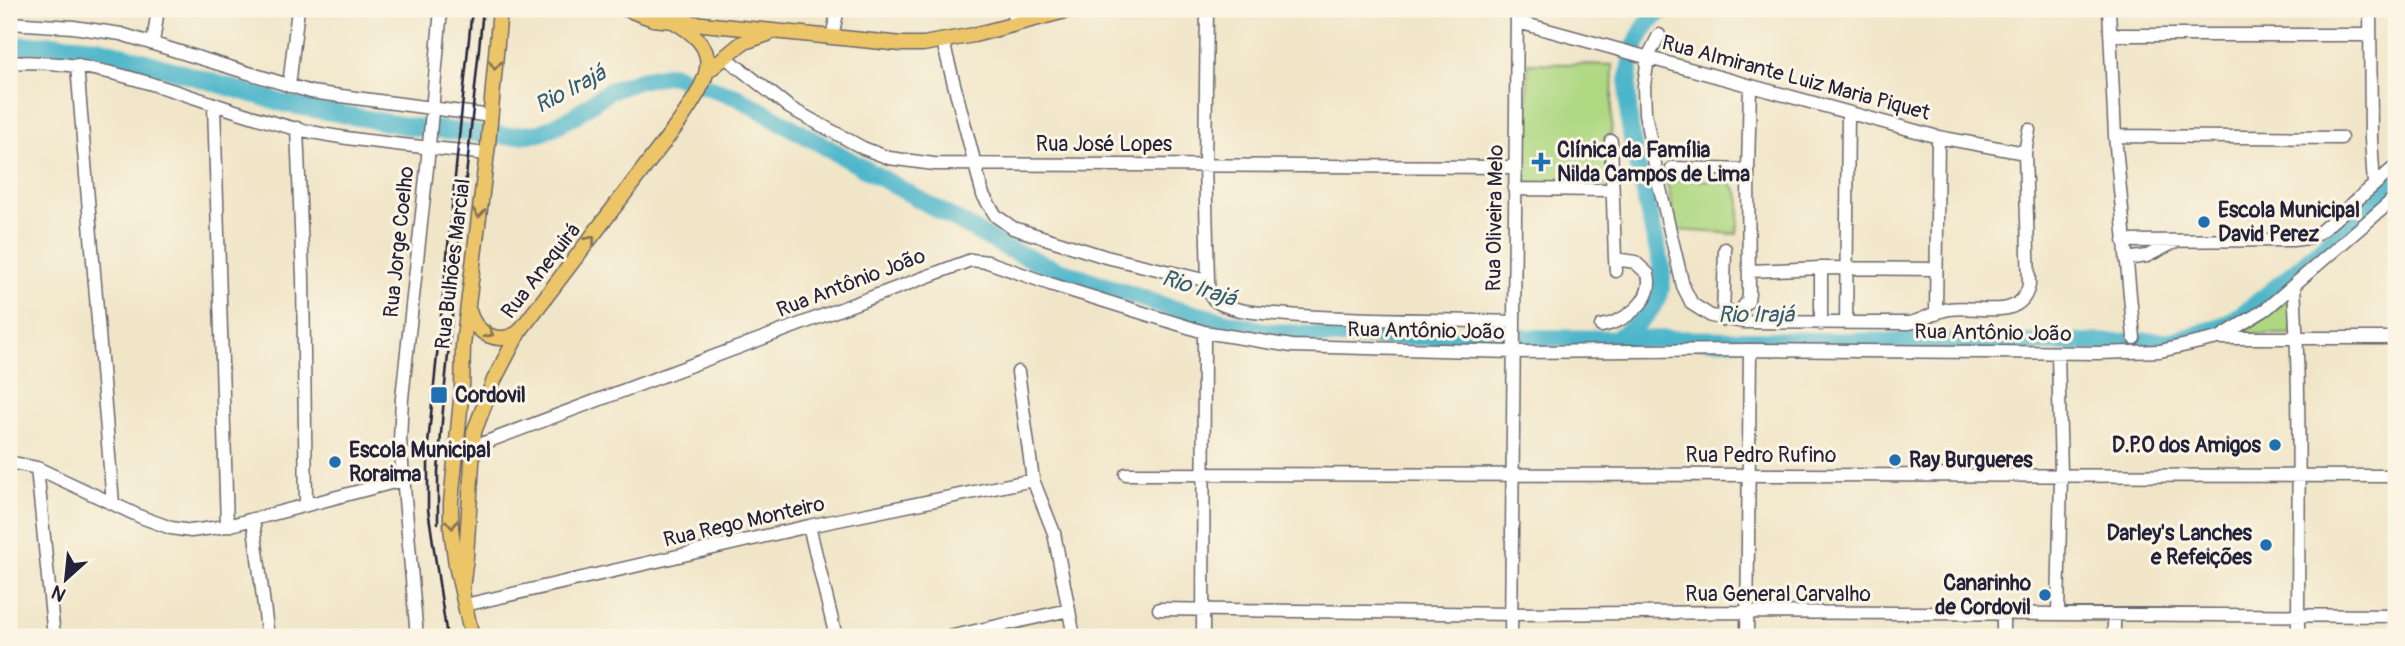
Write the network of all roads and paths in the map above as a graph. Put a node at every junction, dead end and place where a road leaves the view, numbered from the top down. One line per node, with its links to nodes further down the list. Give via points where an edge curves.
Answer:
1 (158, 9): 22 (street)
2 (298, 9): 28 (street)
3 (441, 9): 31 (street, Rua Jorge Coelho)
4 (500, 9): 33 (main road, Rua Bulhões Marcial, one-way to 33)
5 (627, 9): 13 (main road)
6 (838, 9): 20 (street)
7 (1013, 9): 15 (street)
8 (1073, 9): 15 (main road)
9 (1207, 9): 44 (street)
10 (2109, 9): 18 (street)
11 (2370, 9): 19 (street)
12 (1518, 15): 24 (street, Rua Almirante Luiz Maria Piquet); 46 (street, Rua Oliveira Melo)
13 (671, 20): 16 (main road); 27 (main road, via 699,41 708,58)
14 (9, 23): 22 (street, via 110,32)
15 (1014, 25): 21 (main road)
16 (782, 32): 20 (main road); 23 (main road, Rua Anequirá, via 753,37)
17 (1659, 35): 24 (street)
18 (2110, 35): 19 (street); 36 (street)
19 (2370, 35): 49 (street)
20 (832, 37): 21 (main road, via 902,44)
21 (943, 41): 43 (street)
22 (153, 43): 28 (street)
23 (724, 56): 27 (main road, Rua Anequirá); 43 (street, Rua José Lopes, via 790,108 876,155 905,162)
24 (1644, 56): 29 (street, Rua Almirante Luiz Maria Piquet); 65 (street, Rua Antônio João, via 1645,113 1683,286 1701,311)
25 (9, 63): 26 (street)
26 (77, 65): 30 (street, via 112,71); 94 (street)
27 (704, 80): 70 (main road, Rua Anequirá, one-way to 27, via 680,121)
28 (289, 86): 31 (street)
29 (1750, 86): 32 (street, Rua Almirante Luiz Maria Piquet); 48 (street)
30 (214, 104): 34 (street); 97 (street)
31 (431, 113): 33 (street); 40 (street, Rua Jorge Coelho)
32 (1848, 113): 37 (street, Rua Almirante Luiz Maria Piquet); 58 (street)
33 (491, 119): 41 (main road, Rua Bulhões Marcial)
34 (297, 128): 40 (street, via 365,141); 95 (street)
35 (2029, 130): 42 (street)
36 (2115, 136): 38 (street); 54 (street)
37 (1937, 137): 42 (street, Rua Almirante Luiz Maria Piquet); 59 (street)
38 (2341, 138)
39 (1611, 141): 51 (street)
40 (429, 144): 41 (street); 92 (street, Rua Jorge Coelho, via 402,398)
41 (488, 150): 63 (main road, Rua Bulhões Marcial, one-way to 63)
42 (2025, 153): 64 (street, Rua Antônio João, via 2028,294 2015,306 1998,310 1954,308)
43 (973, 163): 44 (street, Rua José Lopes); 61 (street, via 988,205 1013,228 1106,257)
44 (1205, 164): 46 (street, Rua José Lopes); 61 (street)
45 (2396, 166): 49 (street)
46 (1514, 167): 50 (street, Rua Oliveira Melo)
47 (1672, 168): 48 (street)
48 (1748, 170): 60 (street)
49 (2374, 185): 53 (street, via 2308,237)
50 (1514, 189): 51 (street); 68 (street, Rua Oliveira Melo)
51 (1612, 190): 69 (street, via 1616,265 1631,260 1640,265 1648,274 1648,289 1632,312)
52 (2396, 197): 62 (street)
53 (2181, 239): 54 (street); 56 (street, via 2147,256)
54 (2124, 241): 56 (street)
55 (1725, 249): 65 (street)
56 (2126, 260): 72 (street)
57 (1821, 268): 58 (street); 60 (street); 67 (street)
58 (1845, 268): 59 (street); 66 (street)
59 (1936, 269): 64 (street)
60 (1750, 271): 65 (street, via 1744,307)
61 (1208, 281): 68 (street, Rua Antônio João, via 1211,297 1242,309 1300,316)
62 (2294, 287): 73 (street); 74 (street)
63 (468, 310): 70 (main road, one-way to 70, via 475,325 491,337 502,340); 99 (main road, Rua Bulhões Marcial, one-way to 99, via 451,503)
64 (1936, 314): 66 (street, Rua Antônio João, via 1909,323)
65 (1723, 317): 67 (street, Rua Antônio João)
66 (1846, 323): 67 (street, Rua Antônio João)
67 (1821, 324)
68 (1513, 325): 77 (street, Rua Oliveira Melo)
69 (1601, 326)
70 (519, 332): 80 (main road, Rua Anequirá)
71 (1204, 332): 77 (street, Rua Antônio João, via 1292,346); 81 (street, Rua Antônio João, via 988,262 963,261); 85 (street)
72 (2134, 338)
73 (2218, 338): 74 (street, Rua Antônio João); 78 (street, Rua Antônio João, via 2160,351)
74 (2297, 338): 75 (street, Rua Antônio João); 91 (street)
75 (2396, 338)
76 (1750, 350): 77 (street, Rua Antônio João); 78 (street, Rua Antônio João); 89 (street)
77 (1513, 351): 87 (street, Rua Oliveira Melo)
78 (2058, 353): 88 (street)
79 (1018, 372): 93 (street)
80 (480, 415): 81 (street, via 488,430); 82 (main road, Rua Anequirá)
81 (499, 437): 82 (street, Rua Antônio João)
82 (473, 447): 99 (main road, Rua Anequirá)
83 (9, 462): 84 (street)
84 (37, 468): 94 (street); 111 (street)
85 (1202, 473): 86 (street, Rua Pedro Rufino); 87 (street, Rua Pedro Rufino); 102 (street)
86 (1126, 474)
87 (1512, 474): 89 (street, Rua Pedro Rufino); 105 (street, Rua Oliveira Melo)
88 (2061, 474): 89 (street, Rua Pedro Rufino); 91 (street, Rua Pedro Rufino); 106 (street)
89 (1750, 475): 104 (street)
90 (2396, 475): 91 (street, Rua Pedro Rufino)
91 (2298, 476): 109 (street)
92 (402, 480): 95 (street); 113 (street, Rua Jorge Coelho)
93 (1033, 480): 98 (street, Rua Rego Monteiro); 103 (street, via 1054,533)
94 (113, 504): 97 (street, via 170,528 191,531)
95 (306, 505): 96 (street)
96 (253, 519): 97 (street); 112 (street)
97 (227, 526)
98 (809, 526): 100 (street, Rua Rego Monteiro); 115 (street)
99 (462, 589): 100 (main road, Rua Bulhões Marcial)
100 (465, 605): 114 (main road, Rua Bulhões Marcial)
101 (1159, 609): 102 (street, Rua General Carvalho)
102 (1202, 609): 105 (street, Rua General Carvalho); 118 (street)
103 (1069, 610): 116 (street); 117 (street)
104 (1747, 612): 105 (street, Rua General Carvalho); 107 (street, Rua General Carvalho); 120 (street)
105 (1511, 614): 119 (street, Rua Oliveira Melo)
106 (2058, 614): 107 (street, Rua General Carvalho); 108 (street, Rua General Carvalho)
107 (2003, 615): 121 (street)
108 (2114, 615): 109 (street, Rua General Carvalho); 122 (street)
109 (2298, 616): 110 (street, Rua General Carvalho); 123 (street)
110 (2396, 616)
111 (54, 637)
112 (268, 637)
113 (417, 637)
114 (472, 637)
115 (836, 637)
116 (949, 637)
117 (1074, 637)
118 (1203, 637)
119 (1511, 637)
120 (1747, 637)
121 (2003, 637)
122 (2114, 637)
123 (2298, 637)

